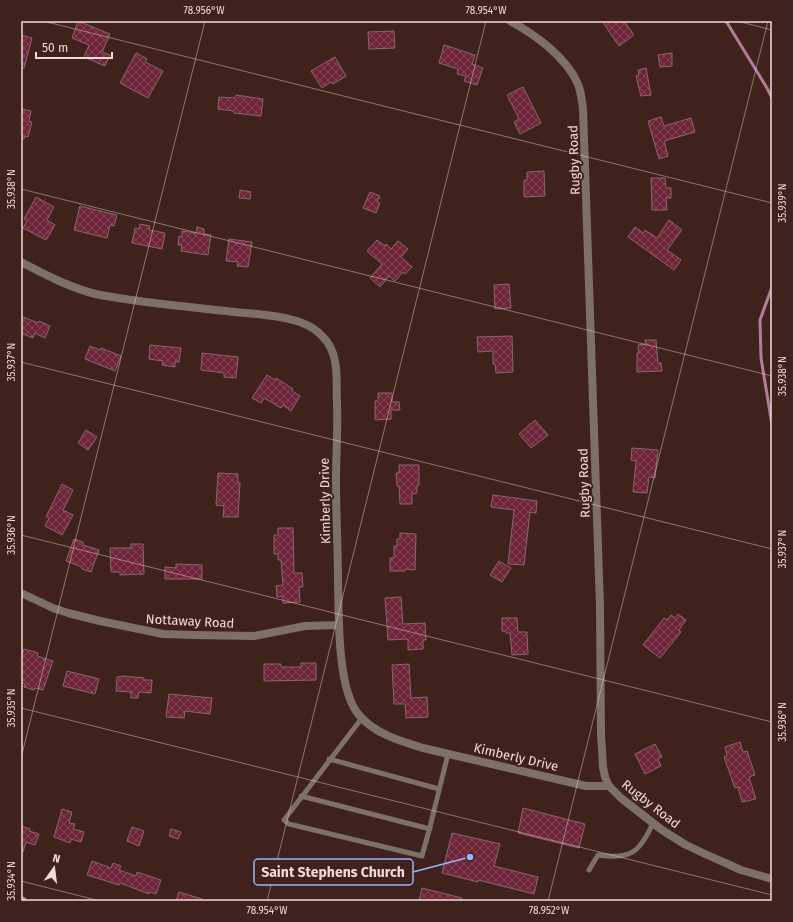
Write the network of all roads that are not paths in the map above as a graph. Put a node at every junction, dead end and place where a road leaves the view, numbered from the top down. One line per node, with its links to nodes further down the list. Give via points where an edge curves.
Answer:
1 (510, 21): 8 (street, Rugby Road, via 538,38 562,61 577,82 584,109 600,601 601,734 603,767)
2 (21, 262): 4 (street, Kimberly Drive, via 76,288 99,295 277,317 301,322 325,338 335,361)
3 (21, 592): 4 (street, Nottaway Road, via 68,613 163,634 254,636 305,626)
4 (339, 625): 5 (street, Kimberly Drive, via 347,690 350,700)
5 (362, 718): 6 (street, Kimberly Drive, via 386,736 400,742); 7 (lane)
6 (448, 754): 8 (street, Kimberly Drive, via 586,786); 9 (lane)
7 (329, 759): 9 (lane); 10 (lane)
8 (610, 786): 11 (street, Rugby Road)
9 (439, 789): 12 (lane)
10 (301, 796): 12 (lane); 12 (lane, via 284,820 289,824 422,856)
11 (653, 823): 13 (lane, via 641,846 630,854 612,857 598,855); 14 (street, Rugby Road, via 703,854 741,870)
12 (430, 829)
13 (589, 870)
14 (772, 879)

